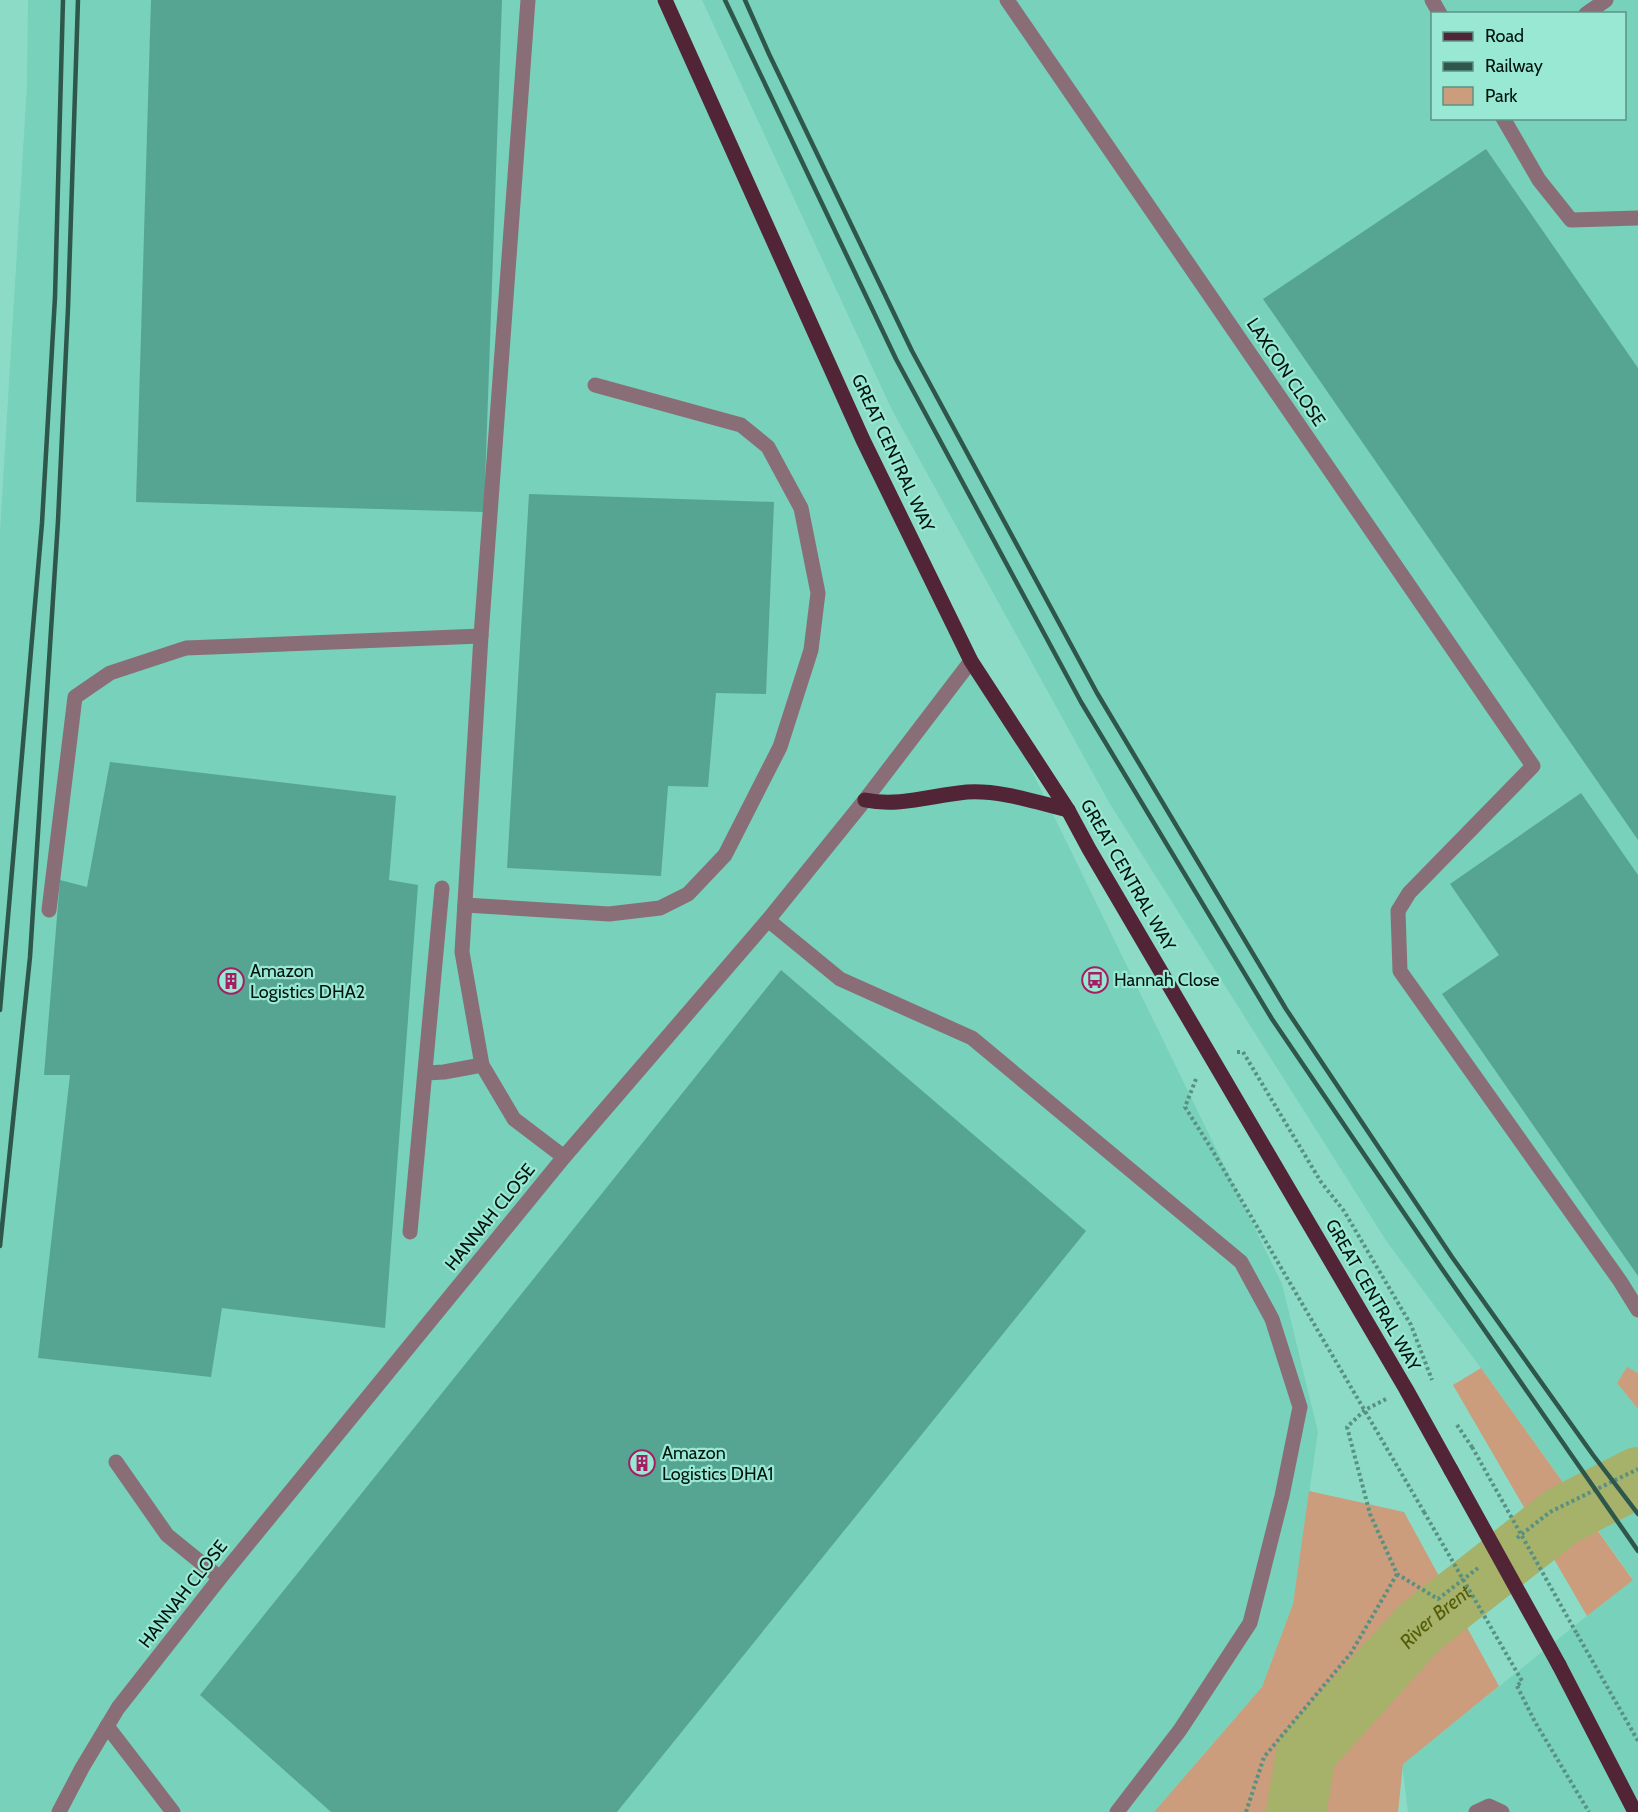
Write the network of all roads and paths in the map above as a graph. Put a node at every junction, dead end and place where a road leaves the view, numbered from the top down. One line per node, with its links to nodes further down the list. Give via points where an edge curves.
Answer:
1 (528, 0): 9 (street)
2 (665, 0): 10 (main road, GREAT CENTRAL WAY, via 864,440)
3 (1007, 0): 23 (street, LAXCON CLOSE, via 1533,766 1409,893 1398,911 1400,971)
4 (1606, 0): 5 (street)
5 (1589, 12)
6 (1504, 120): 7 (street, via 1539,180 1571,220)
7 (1638, 218)
8 (595, 385): 14 (street, via 741,425 768,447 801,508 818,593 811,650 780,747 725,855 688,894 660,908 609,914)
9 (481, 636): 14 (street); 15 (street, via 186,648 110,673 75,697)
10 (971, 661): 11 (street, HANNAH CLOSE); 12 (main road, GREAT CENTRAL WAY)
11 (865, 800): 12 (main road, via 881,803 984,792); 16 (street, HANNAH CLOSE)
12 (1068, 810): 25 (main road, GREAT CENTRAL WAY)
13 (442, 888): 19 (street)
14 (465, 905): 18 (street, via 462,952)
15 (49, 910)
16 (768, 920): 21 (street, HANNAH CLOSE); 34 (street, via 840,979 972,1038 1241,1263 1272,1319 1300,1407 1250,1623 1180,1730)
17 (1243, 1052): 24 (path, via 1411,1324)
18 (482, 1065): 19 (street); 21 (street, via 514,1119)
19 (426, 1073): 22 (street)
20 (1185, 1107): 26 (path)
21 (564, 1157): 29 (street, HANNAH CLOSE)
22 (410, 1232)
23 (1638, 1310)
24 (1435, 1388)
25 (1406, 1389): 26 (path); 39 (main road, GREAT CENTRAL WAY, bridge, via 1559,1665)
26 (1365, 1410): 35 (path, via 1347,1427 1370,1514 1397,1574 1352,1653 1264,1757); 38 (path, bridge, via 1522,1681 1517,1686)
27 (1472, 1447): 31 (path, bridge)
28 (116, 1462): 29 (street, via 167,1535)
29 (220, 1578): 30 (street, HANNAH CLOSE)
30 (107, 1726): 32 (street, HANNAH CLOSE, via 82,1768); 33 (street)
31 (1638, 1741)
32 (64, 1810)
33 (173, 1812)
34 (1117, 1812)
35 (1246, 1812)
36 (1476, 1812): 37 (street, via 1489,1806)
37 (1502, 1812)
38 (1589, 1812)
39 (1635, 1812)

